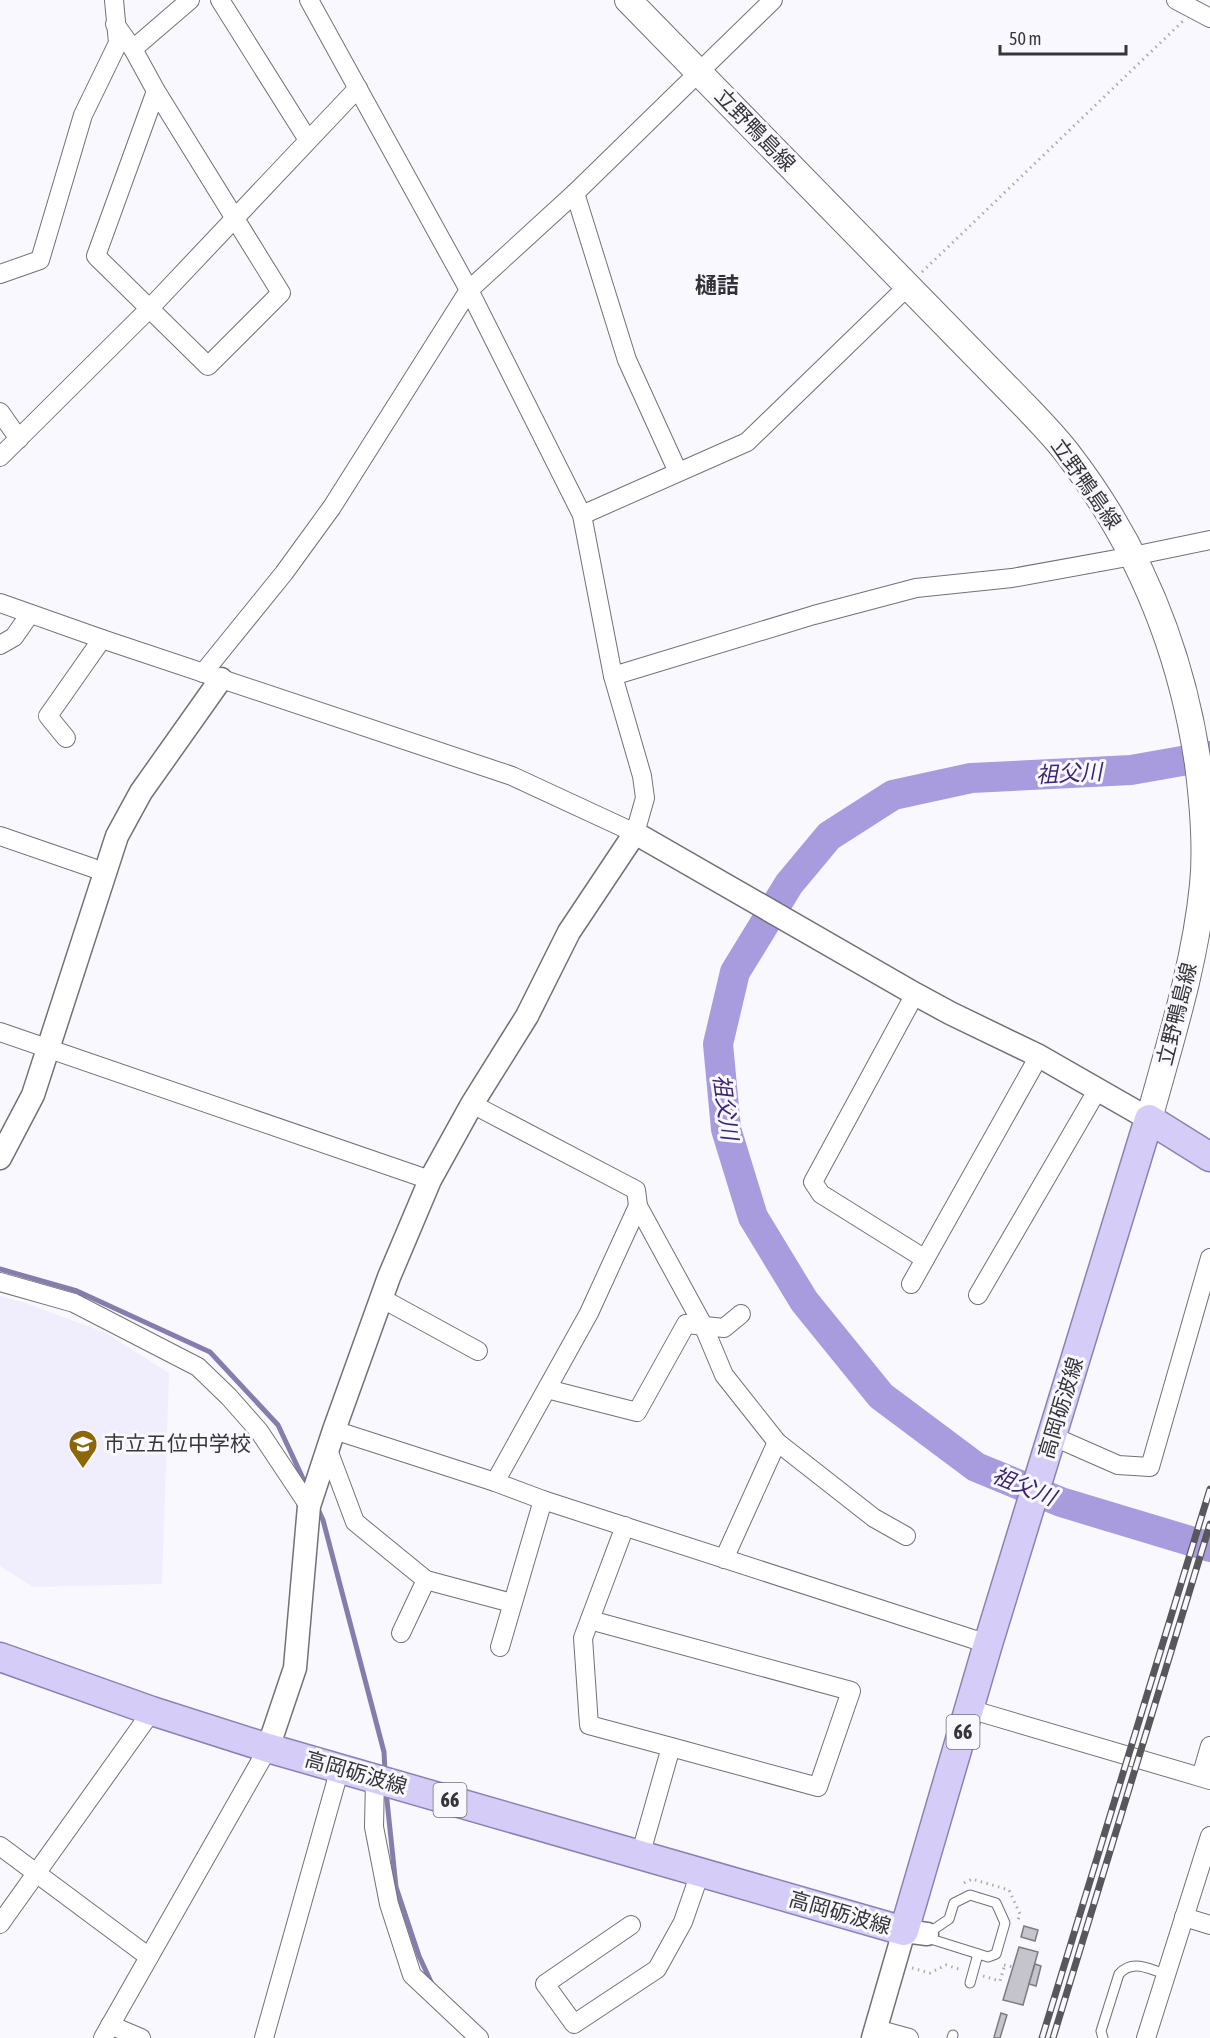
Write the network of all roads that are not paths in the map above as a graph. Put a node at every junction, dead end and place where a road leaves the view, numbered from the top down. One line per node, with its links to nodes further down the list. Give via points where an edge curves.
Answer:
1 (114, 0): 9 (street)
2 (190, 0): 10 (street)
3 (220, 0): 14 (street)
4 (309, 0): 12 (street)
5 (628, 0): 11 (main road, 立野鴨島線)
6 (773, 0): 11 (street)
7 (1176, 0): 8 (street)
8 (1203, 14)
9 (116, 24): 10 (street); 17 (street, via 117,43 83,115 40,260)
10 (133, 49): 13 (street)
11 (698, 73): 15 (street); 18 (main road, 立野鴨島線)
12 (358, 88): 14 (street); 19 (street)
13 (156, 91): 16 (street); 20 (street, via 96,256)
14 (308, 140): 16 (street)
15 (575, 193): 19 (street); 24 (street, via 627,360)
16 (235, 217): 20 (street); 20 (street, via 281,293 208,366)
17 (0, 274)
18 (908, 286): 24 (street, via 747,442); 27 (main road, 立野鴨島線, via 1067,453 1106,507)
19 (469, 290): 25 (street); 32 (street, via 332,507)
20 (149, 309): 22 (street)
21 (0, 412): 22 (street)
22 (19, 439): 23 (street)
23 (0, 457)
24 (678, 472): 25 (street)
25 (582, 515): 33 (street)
26 (1210, 540): 27 (street)
27 (1133, 556): 33 (street, via 1012,578 916,588); 35 (main road, 立野鴨島線, via 1177,663 1192,727)
28 (0, 603): 29 (street)
29 (30, 614): 30 (street); 31 (street, via 14,637)
30 (102, 639): 32 (street); 34 (street, via 48,716)
31 (0, 645)
32 (212, 676): 36 (street, via 512,776); 42 (street, via 117,836)
33 (613, 676): 36 (street, via 642,776 645,798)
34 (66, 738)
35 (1207, 831): 39 (main road, 立野鴨島線)
36 (635, 833): 40 (street); 45 (street, via 569,932 527,1016)
37 (0, 836): 38 (street)
38 (93, 868)
39 (1207, 886): 46 (main road, 立野鴨島線, via 1185,989)
40 (915, 994): 43 (street); 52 (street, via 813,1182 821,1194)
41 (0, 1032): 42 (street)
42 (49, 1049): 48 (street, via 33,1095); 49 (street)
43 (1040, 1056): 44 (street); 52 (street)
44 (1098, 1089): 46 (street); 55 (street)
45 (472, 1104): 49 (street); 50 (street, via 636,1190)
46 (1149, 1119): 47 (main road); 63 (main road, 高岡砺波線 / 66)
47 (1210, 1157)
48 (0, 1158)
49 (430, 1180): 56 (street)
50 (638, 1206): 58 (street); 60 (street, via 590,1314)
51 (1210, 1258): 63 (street, via 1150,1467 1118,1465)
52 (925, 1259): 54 (street)
53 (0, 1282): 66 (street, via 74,1303 198,1367 259,1431)
54 (911, 1284)
55 (978, 1295)
56 (381, 1298): 59 (street); 61 (street)
57 (741, 1314): 58 (street, via 724,1328)
58 (703, 1326): 60 (street, via 686,1323 638,1412); 62 (street, via 724,1376)
59 (478, 1351)
60 (547, 1389): 64 (street)
61 (331, 1440): 64 (street); 66 (street); 70 (street, via 355,1522)
62 (777, 1442): 68 (street, via 874,1518); 69 (street)
63 (1049, 1447): 74 (main road, 高岡砺波線 / 66)
64 (495, 1482): 65 (street)
65 (543, 1500): 67 (street); 71 (street)
66 (309, 1506): 81 (street, via 295,1668)
67 (625, 1526): 69 (street); 72 (street)
68 (906, 1536)
69 (724, 1559): 74 (street)
70 (426, 1580): 71 (street); 73 (street)
71 (512, 1603): 75 (street)
72 (590, 1620): 80 (street, via 583,1638 589,1725); 80 (street, via 851,1691 818,1787)
73 (401, 1633)
74 (988, 1644): 77 (main road, 高岡砺波線 / 66)
75 (500, 1647)
76 (0, 1657): 78 (main road, 高岡砺波線 / 66)
77 (969, 1709): 84 (street); 94 (main road, 高岡砺波線 / 66)
78 (152, 1711): 81 (main road, 高岡砺波線 / 66); 89 (street)
79 (1210, 1746): 84 (street)
80 (671, 1747): 87 (street)
81 (267, 1748): 82 (main road, 高岡砺波線 / 66); 96 (street)
82 (340, 1768): 83 (main road, 高岡砺波線 / 66); 102 (street)
83 (375, 1778): 87 (main road, 高岡砺波線 / 66); 103 (street, via 374,1827 389,1904 411,1976)
84 (1205, 1779)
85 (1210, 1836): 90 (street)
86 (0, 1845): 89 (street)
87 (640, 1856): 88 (main road, 高岡砺波線 / 66)
88 (700, 1873): 92 (street, via 682,1922 657,1969 574,2024 545,1984); 94 (main road, 高岡砺波線 / 66)
89 (37, 1875): 91 (street); 96 (street)
90 (1184, 1917): 93 (street); 97 (street)
91 (0, 1924)
92 (631, 1925)
93 (1210, 1925)
94 (915, 1932): 95 (lane); 95 (lane, via 949,1919 954,1903 970,1895 996,1903 1005,1923 996,1954); 100 (street)
95 (978, 1954): 98 (lane)
96 (149, 1957): 99 (street)
97 (1166, 1974): 105 (lane, via 1136,1965 1125,1967 1119,1974 1101,2031); 106 (street)
98 (971, 1978)
99 (106, 2031): 101 (street)
100 (874, 2033): 104 (street)
101 (141, 2038)
102 (264, 2038)
103 (479, 2038)
104 (909, 2038)
105 (1103, 2038)
106 (1146, 2038)

